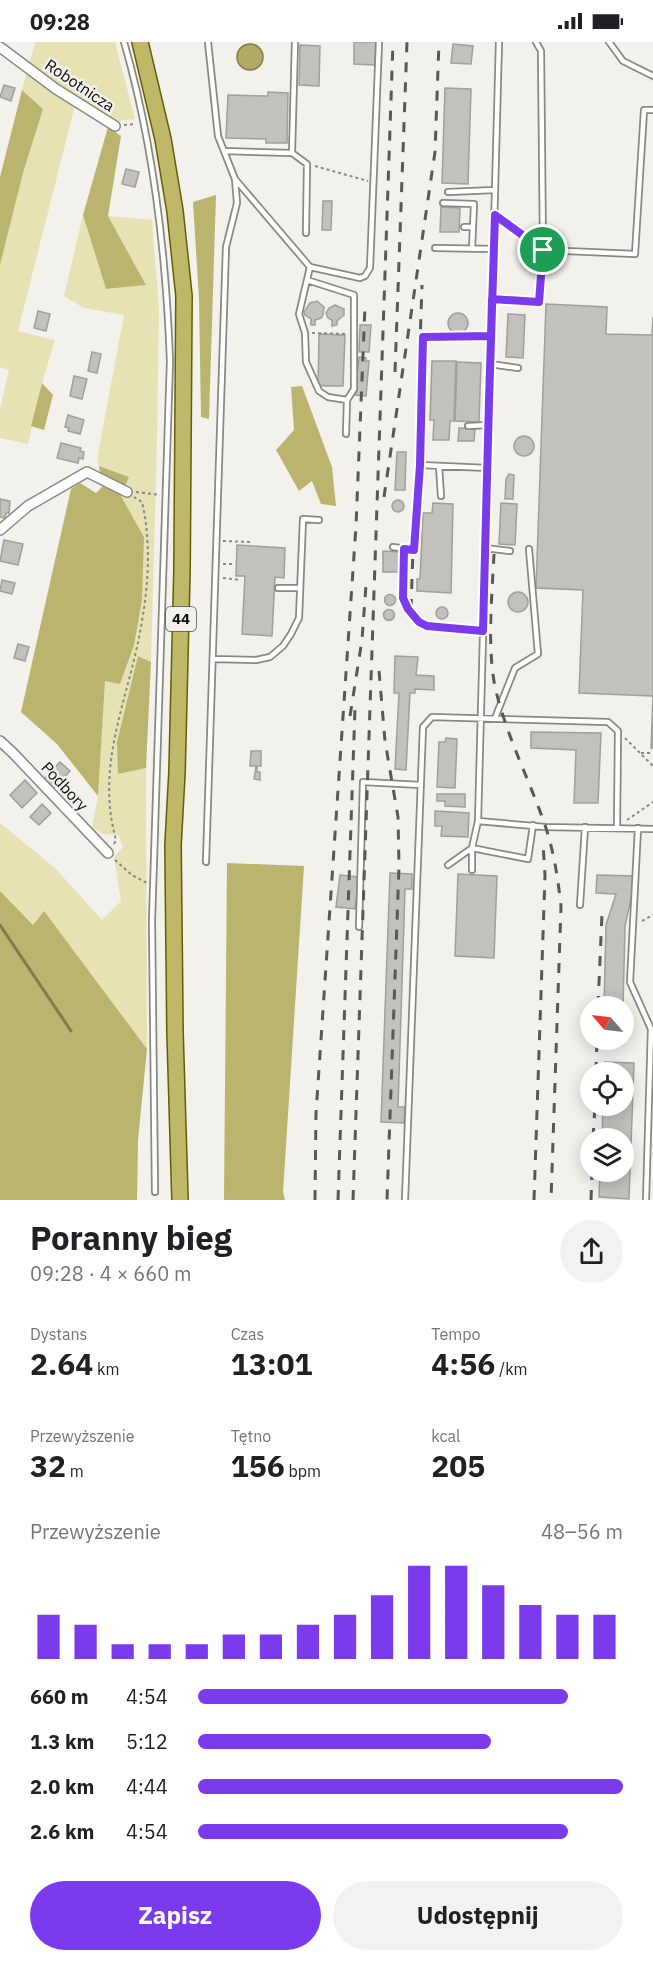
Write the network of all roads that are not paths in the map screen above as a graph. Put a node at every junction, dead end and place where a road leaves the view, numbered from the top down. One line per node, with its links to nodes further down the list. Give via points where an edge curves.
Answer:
1 (124, 42): 74 (lane, via 134,74 161,222 170,361 153,885)
2 (140, 42): 75 (main road, 44, via 163,139 184,296 182,570 173,845)
3 (208, 42): 13 (lane, via 218,136)
4 (295, 42): 14 (lane)
5 (379, 42): 27 (lane, via 370,268 360,278)
6 (500, 42): 16 (lane)
7 (536, 42): 26 (lane, via 541,51)
8 (609, 42): 10 (lane, via 623,61)
9 (0, 47): 12 (street, Robotnicza)
10 (653, 76)
11 (653, 110): 26 (lane, via 644,111 636,254)
12 (115, 126)
13 (224, 151): 14 (lane); 15 (lane)
14 (292, 153): 22 (lane, via 307,164)
15 (235, 179): 27 (lane); 56 (lane, via 237,203 226,247)
16 (495, 190): 17 (lane); 19 (lane)
17 (448, 192)
18 (443, 203): 21 (lane, via 474,204)
19 (495, 215): 25 (lane); 26 (lane)
20 (464, 227): 21 (lane)
21 (473, 227): 24 (lane)
22 (306, 233)
23 (435, 248): 24 (lane)
24 (472, 249): 25 (lane)
25 (494, 249): 29 (lane)
26 (543, 250): 29 (lane, via 539,302)
27 (310, 267): 28 (lane)
28 (307, 280): 35 (lane, via 299,314 305,333 306,362 319,391); 35 (lane, via 354,295 354,389)
29 (492, 299): 30 (lane)
30 (491, 336): 31 (lane); 41 (lane, via 423,337)
31 (490, 364): 32 (lane); 33 (lane)
32 (518, 368)
33 (490, 381): 34 (lane); 37 (lane)
34 (482, 382)
35 (347, 400): 40 (lane)
36 (481, 401): 37 (lane)
37 (489, 401): 38 (lane)
38 (489, 425): 39 (lane); 43 (lane)
39 (468, 426)
40 (346, 434)
41 (420, 465): 42 (lane); 50 (lane, via 414,550)
42 (440, 466): 43 (lane); 45 (lane)
43 (488, 468): 49 (lane)
44 (127, 492): 47 (street, via 87,472 28,506)
45 (441, 496)
46 (319, 520): 54 (lane, via 303,519)
47 (0, 530)
48 (393, 548): 50 (lane)
49 (485, 548): 52 (lane); 55 (lane)
50 (404, 549): 55 (lane, via 403,598 419,622)
51 (529, 549): 58 (lane, via 538,654 514,668)
52 (510, 551)
53 (278, 588): 54 (lane)
54 (300, 588): 56 (lane, via 299,618 283,646 270,657)
55 (483, 631): 57 (lane)
56 (213, 659): 69 (lane)
57 (481, 717): 58 (lane); 60 (lane, via 432,717 423,727); 61 (lane)
58 (495, 718): 64 (lane, via 608,722 618,731)
59 (0, 741): 68 (street, Podbory)
60 (421, 785): 73 (lane, via 363,782); 76 (lane)
61 (478, 820): 62 (lane); 67 (lane)
62 (533, 825): 63 (lane); 67 (lane, via 528,859)
63 (585, 827): 64 (lane); 72 (lane)
64 (617, 827): 65 (lane)
65 (639, 828): 66 (lane); 77 (lane, via 630,982 651,1029)
66 (653, 828)
67 (472, 848): 70 (lane); 71 (lane)
68 (108, 853)
69 (206, 862)
70 (448, 865)
71 (472, 870)
72 (580, 905)
73 (359, 927)
74 (155, 1192)
75 (180, 1200)
76 (405, 1200)
77 (646, 1200)

